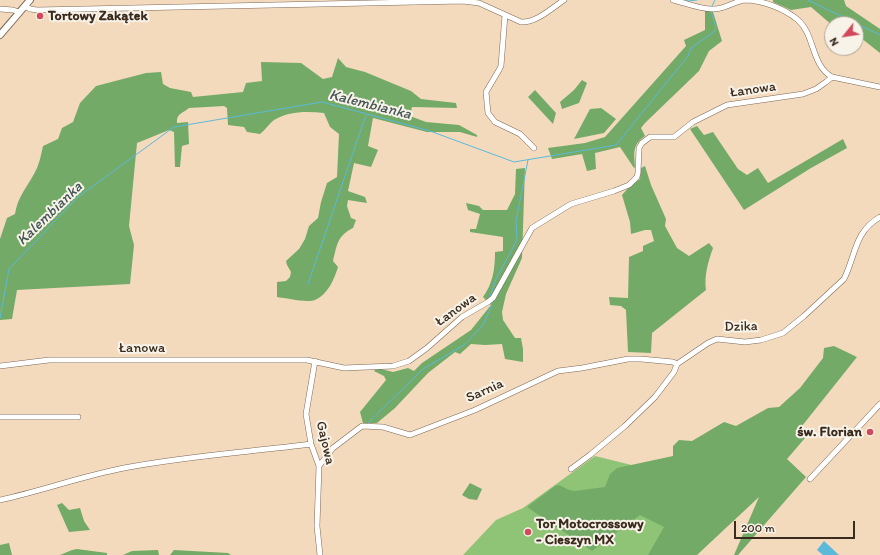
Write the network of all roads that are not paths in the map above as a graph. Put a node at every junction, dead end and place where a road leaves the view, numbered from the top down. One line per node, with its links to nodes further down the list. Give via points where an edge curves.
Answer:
1 (30, 0): 4 (main road)
2 (564, 0): 7 (street, via 527,22)
3 (674, 0): 9 (street, via 711,9 721,9 744,0 753,0 788,12 805,28 821,67)
4 (25, 6): 6 (main road); 7 (street, via 37,10 463,1 479,3)
5 (0, 9): 6 (street)
6 (19, 12): 8 (main road)
7 (505, 15): 11 (street, via 501,66 486,92 488,113 495,122 520,134)
8 (0, 35)
9 (832, 77): 10 (street); 13 (street, Łanowa, via 816,89 803,94 727,105 693,122 674,137 650,137 639,148 639,168 634,181 625,187 564,208 532,228 492,298 462,317 409,361 393,366 344,368)
10 (880, 87)
11 (534, 148)
12 (880, 217): 14 (street, Dzika, via 868,224 855,247 844,279 783,333 744,342 716,340)
13 (315, 361): 15 (street, Łanowa, via 49,360); 19 (street, Gajowa, via 306,414)
14 (677, 364): 20 (street, Sarnia, via 628,359 558,371 475,410 410,435 383,427 362,426 333,448); 21 (street, Dzika, via 655,397 625,426)
15 (0, 366)
16 (880, 404): 22 (street)
17 (0, 417): 18 (street)
18 (78, 417)
19 (311, 444): 20 (street, Gajowa); 23 (street, via 124,468)
20 (319, 466): 24 (street, Gajowa, via 317,526)
21 (571, 469)
22 (810, 478)
23 (0, 500)
24 (320, 555)

